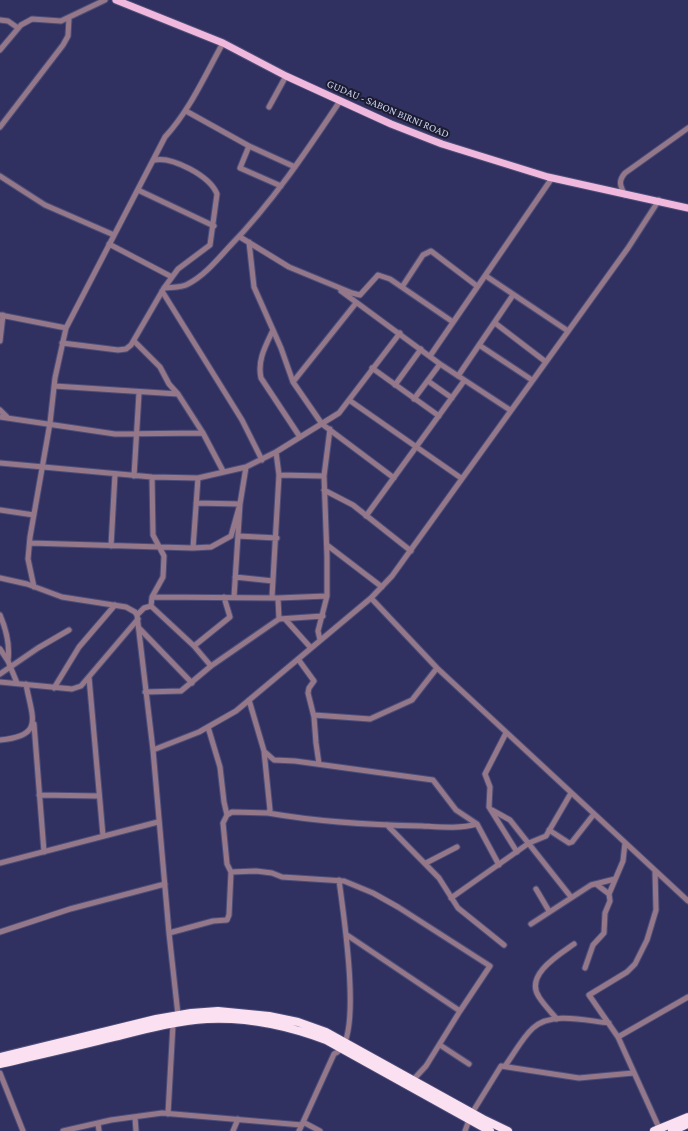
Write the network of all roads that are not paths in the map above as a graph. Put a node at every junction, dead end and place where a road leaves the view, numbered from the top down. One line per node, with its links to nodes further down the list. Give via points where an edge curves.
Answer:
1 (105, 0): 3 (street)
2 (116, 0): 6 (main road, GUDAU - SABON BIRNI ROAD)
3 (69, 18): 5 (street, via 61,21 32,19); 12 (street, via 68,36 63,45)
4 (0, 20): 5 (street, via 8,21)
5 (18, 28): 7 (street)
6 (223, 43): 8 (main road, GUDAU - SABON BIRNI ROAD); 11 (street)
7 (0, 50)
8 (286, 76): 9 (main road, GUDAU - SABON BIRNI ROAD); 10 (street)
9 (340, 101): 16 (street); 18 (main road, GUDAU - SABON BIRNI ROAD, via 442,144)
10 (269, 107)
11 (186, 111): 14 (street); 15 (street, via 165,137)
12 (0, 127)
13 (688, 128): 21 (street, via 621,177 620,184)
14 (249, 146): 16 (street); 19 (street, via 240,168)
15 (154, 160): 20 (street); 24 (street, via 163,159 189,169 210,182 217,194)
16 (295, 167): 19 (street)
17 (0, 176): 25 (street, via 45,205)
18 (552, 178): 21 (main road, GUDAU - SABON BIRNI ROAD); 29 (street)
19 (281, 186): 26 (street)
20 (138, 190): 24 (street); 25 (street)
21 (625, 195): 22 (main road, GUDAU - SABON BIRNI ROAD)
22 (659, 200): 23 (main road, GUDAU - SABON BIRNI ROAD); 42 (street)
23 (688, 208)
24 (214, 226): 30 (street, via 210,245 186,262)
25 (114, 235): 28 (street)
26 (240, 236): 27 (street); 34 (street, via 216,262 188,285)
27 (249, 242): 32 (street, via 290,267); 41 (street, via 254,287)
28 (109, 244): 30 (street); 40 (street)
29 (486, 276): 31 (street); 35 (street)
30 (172, 277): 34 (street)
31 (477, 286): 33 (street, via 431,251 422,255); 38 (street)
32 (336, 287): 33 (street, via 360,295 378,275); 36 (street)
33 (402, 287): 38 (street)
34 (163, 289): 45 (street); 78 (street, via 242,420)
35 (513, 295): 39 (street); 42 (street)
36 (356, 303): 43 (street); 57 (street)
37 (2, 315): 40 (street); 44 (street)
38 (453, 322): 49 (street)
39 (495, 323): 47 (street); 50 (street)
40 (66, 328): 46 (street)
41 (273, 330): 57 (street); 75 (street, via 259,368 261,378)
42 (568, 331): 50 (street)
43 (400, 333): 48 (street); 52 (street)
44 (0, 341)
45 (134, 341): 46 (street, via 126,349 118,350); 61 (street, via 160,367)
46 (62, 343): 59 (street)
47 (479, 345): 53 (street); 54 (street)
48 (421, 349): 49 (street); 58 (street)
49 (430, 356): 51 (street)
50 (546, 362): 54 (street)
51 (440, 364): 53 (street); 55 (street)
52 (372, 368): 58 (street); 64 (street)
53 (458, 376): 56 (street)
54 (532, 380): 66 (street)
55 (428, 381): 62 (street); 63 (street)
56 (464, 381): 62 (street); 66 (street)
57 (293, 382): 71 (street)
58 (395, 385): 63 (street)
59 (54, 386): 60 (street); 70 (street)
60 (139, 392): 61 (street); 74 (street)
61 (178, 394): 73 (street)
62 (452, 398): 68 (street)
63 (414, 399): 68 (street)
64 (349, 400): 71 (street, via 339,413); 76 (street)
65 (0, 410): 69 (street)
66 (510, 410): 90 (street)
67 (0, 416): 69 (street)
68 (439, 416): 76 (street)
69 (7, 417): 70 (street)
70 (50, 423): 74 (street, via 115,434); 81 (street)
71 (322, 424): 72 (street); 75 (street)
72 (330, 429): 86 (street); 89 (street)
73 (203, 433): 74 (street); 82 (street)
74 (136, 434): 85 (street)
75 (300, 437): 77 (street)
76 (415, 447): 89 (street); 90 (street)
77 (276, 452): 78 (street); 84 (street)
78 (262, 460): 80 (street)
79 (0, 463): 81 (street)
80 (246, 467): 82 (street); 93 (street)
81 (42, 468): 83 (street); 95 (street)
82 (223, 471): 88 (street)
83 (115, 474): 85 (street); 101 (street)
84 (279, 475): 86 (street); 98 (street)
85 (134, 476): 87 (street)
86 (324, 476): 91 (street)
87 (152, 477): 88 (street); 102 (street, via 153,534)
88 (198, 478): 92 (street)
89 (394, 478): 96 (street)
90 (461, 478): 104 (street)
91 (324, 490): 96 (street, via 353,505); 100 (street)
92 (196, 503): 93 (street); 103 (street)
93 (240, 504): 97 (street); 103 (street, via 231,536 211,547)
94 (0, 510): 95 (street)
95 (34, 515): 99 (street)
96 (366, 516): 104 (street)
97 (238, 536): 98 (street); 105 (street)
98 (277, 538): 107 (street)
99 (30, 543): 101 (street); 108 (street, via 28,559)
100 (327, 545): 109 (street); 110 (street)
101 (111, 546): 102 (street)
102 (159, 547): 103 (street); 111 (street, via 164,556 163,577)
103 (193, 548)
104 (411, 551): 109 (street)
105 (235, 577): 107 (street); 113 (street)
106 (0, 578): 108 (street)
107 (273, 581): 114 (street)
108 (34, 587): 116 (street, via 62,597)
109 (382, 587): 115 (street)
110 (327, 596): 114 (street); 119 (street)
111 (152, 597): 112 (street); 117 (street)
112 (224, 597): 113 (street); 126 (street, via 230,617)
113 (234, 597): 114 (street)
114 (275, 598): 122 (street)
115 (371, 598): 125 (street); 132 (street)
116 (114, 605): 120 (street, via 126,607 135,612); 139 (street, via 79,647)
117 (151, 606): 120 (street, via 144,608); 126 (street)
118 (0, 616): 130 (street, via 5,629)
119 (323, 616): 121 (street); 125 (street, via 318,631)
120 (137, 617): 123 (street); 134 (street)
121 (285, 619): 122 (street); 127 (street)
122 (279, 620): 131 (street)
123 (139, 628): 137 (street); 140 (street)
124 (69, 630): 130 (street)
125 (320, 640): 127 (street)
126 (194, 646): 131 (street)
127 (310, 648): 129 (street)
128 (0, 649): 130 (street)
129 (298, 659): 141 (street); 142 (street, via 314,681 308,693)
130 (9, 663): 133 (street); 136 (street)
131 (210, 666): 137 (street)
132 (437, 668): 142 (street, via 412,700 370,719); 145 (street)
133 (0, 674)
134 (90, 677): 139 (street, via 81,686 72,689); 152 (street)
135 (0, 682): 136 (street)
136 (17, 683): 138 (street)
137 (192, 683): 140 (street, via 181,691)
138 (26, 684): 139 (street); 143 (street)
139 (54, 688)
140 (145, 692): 147 (street)
141 (249, 700): 144 (street, via 236,711); 148 (street)
142 (314, 715): 149 (street)
143 (34, 724): 146 (street, via 31,730 17,738); 151 (street)
144 (208, 727): 147 (street); 156 (street, via 220,767)
145 (506, 733): 150 (street); 153 (street, via 484,774 490,786 489,807)
146 (0, 740)
147 (153, 750): 158 (street)
148 (264, 751): 149 (street, via 274,760); 154 (street, via 270,810)
149 (319, 764): 157 (street, via 433,780 456,810)
150 (571, 793): 155 (street); 162 (street)
151 (39, 795): 152 (street); 167 (street)
152 (99, 796): 163 (street)
153 (492, 810): 164 (street, via 510,820); 168 (street)
154 (268, 813): 156 (street, via 237,811); 160 (street, via 311,820)
155 (594, 814): 162 (street, via 572,842 569,843); 165 (street)
156 (227, 815): 173 (street, via 224,824)
157 (469, 820): 159 (street); 161 (street)
158 (158, 822): 163 (street); 176 (street)
159 (477, 824): 161 (street); 171 (street)
160 (386, 826): 161 (street); 170 (street)
161 (470, 826)
162 (549, 830): 164 (street, via 544,838)
163 (103, 836): 167 (street)
164 (529, 843): 168 (street); 180 (street)
165 (625, 843): 172 (street); 174 (street, via 623,861)
166 (457, 847): 170 (street)
167 (44, 852): 169 (street)
168 (517, 852): 171 (street)
169 (0, 863)
170 (426, 863): 181 (street)
171 (499, 865): 181 (street)
172 (655, 871): 182 (street); 195 (street, via 656,910 647,940 635,964 627,972 589,995)
173 (230, 872): 175 (street, via 256,871 282,877); 186 (street, via 227,920 213,921)
174 (615, 879): 177 (street); 179 (street)
175 (339, 880): 187 (street); 192 (street, via 373,893 398,907 490,966)
176 (165, 884): 185 (street, via 70,909); 186 (street)
177 (596, 884): 179 (street); 180 (street)
178 (536, 889): 183 (street)
179 (609, 894): 190 (street, via 604,933 594,945)
180 (571, 897): 183 (street)
181 (451, 898): 189 (street, via 458,908)
182 (688, 901)
183 (549, 911): 184 (street)
184 (531, 924)
185 (0, 932)
186 (169, 933): 193 (street)
187 (347, 935): 192 (street); 200 (street, via 350,1020)
188 (574, 944): 194 (street, via 544,967 537,980 538,996)
189 (504, 945)
190 (585, 968)
191 (688, 997): 197 (street)
192 (460, 1011): 199 (street)
193 (178, 1015): 198 (highway, via 218,1011 268,1016 298,1022); 202 (highway)
194 (557, 1019): 195 (street); 205 (street, via 534,1028)
195 (610, 1023): 197 (street)
196 (174, 1024): 198 (highway, via 221,1019 298,1030); 203 (highway); 210 (street)
197 (618, 1037): 207 (street)
198 (334, 1040): 200 (highway); 201 (street)
199 (440, 1045): 204 (street); 208 (street)
200 (343, 1046): 201 (street); 208 (highway); 209 (highway)
201 (334, 1054): 216 (street)
202 (0, 1057)
203 (0, 1064)
204 (468, 1064)
205 (505, 1066): 207 (street, via 579,1078); 211 (street, via 499,1067)
206 (0, 1073): 219 (street)
207 (633, 1073): 218 (street)
208 (413, 1080): 209 (highway)
209 (449, 1104): 211 (highway)
210 (168, 1114): 212 (street); 214 (street)
211 (470, 1116): 226 (street); 227 (highway); 228 (highway)
212 (135, 1117): 215 (street); 222 (street)
213 (688, 1117): 218 (highway)
214 (238, 1119): 216 (street); 223 (street)
215 (98, 1123): 220 (street); 221 (street)
216 (302, 1123): 224 (street); 225 (street)
217 (688, 1124): 229 (highway)
218 (658, 1130)
219 (23, 1131)
220 (63, 1131)
221 (99, 1131)
222 (136, 1131)
223 (233, 1131)
224 (299, 1131)
225 (320, 1131)
226 (466, 1131)
227 (490, 1131)
228 (508, 1131)
229 (672, 1131)

